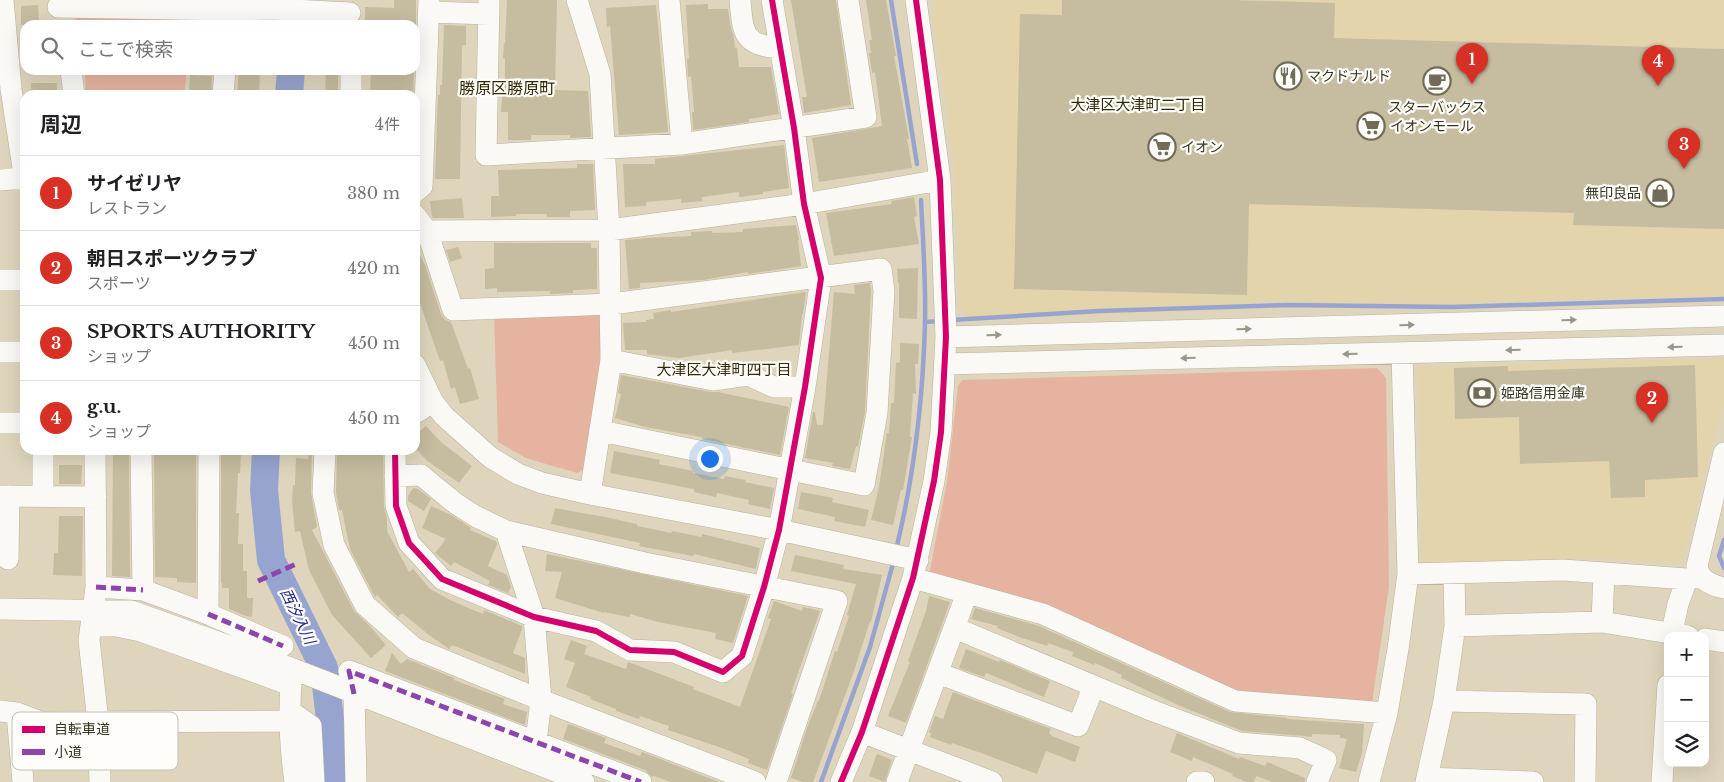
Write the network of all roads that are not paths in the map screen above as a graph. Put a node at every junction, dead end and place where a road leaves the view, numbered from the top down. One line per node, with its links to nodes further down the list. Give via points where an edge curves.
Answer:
1 (3, 0): 18 (street)
2 (577, 0): 24 (street, via 600,74)
3 (669, 0): 23 (street)
4 (740, 0): 14 (street, via 745,34 755,44)
5 (772, 0): 14 (street)
6 (848, 0): 22 (street, via 866,117)
7 (916, 0): 28 (street)
8 (181, 4): 11 (street); 12 (street)
9 (429, 6): 10 (street); 29 (street)
10 (489, 7): 24 (street, via 486,155)
11 (59, 10)
12 (229, 12): 13 (street, via 272,9)
13 (350, 13)
14 (780, 48): 22 (street)
15 (72, 75): 19 (street)
16 (225, 75): 20 (street)
17 (351, 75): 21 (street)
18 (6, 89): 25 (street)
19 (74, 90)
20 (223, 90)
21 (351, 90)
22 (794, 128): 23 (street); 30 (street)
23 (682, 144): 24 (street)
24 (605, 148): 32 (street)
25 (20, 156)
26 (0, 180): 27 (street)
27 (20, 180)
28 (940, 180): 30 (street); 38 (street)
29 (420, 188)
30 (804, 204): 32 (street); 33 (street)
31 (421, 223): 32 (street); 36 (street, via 454,310)
32 (609, 230): 36 (street)
33 (820, 278): 36 (street); 45 (street); 58 (street, via 881,269 884,291 877,414 864,485)
34 (0, 280): 35 (street)
35 (20, 280)
36 (611, 304): 43 (street)
37 (1724, 316): 38 (street, one-way to 37)
38 (946, 337): 44 (street)
39 (1724, 345): 42 (street, one-way to 42)
40 (0, 352): 41 (street)
41 (20, 352)
42 (1402, 353): 44 (street, one-way to 44); 71 (street)
43 (611, 360): 45 (street, via 713,380 748,376 774,386); 50 (street)
44 (945, 364): 68 (street, via 941,432)
45 (805, 387): 58 (street)
46 (420, 389): 47 (street)
47 (424, 408): 61 (street, via 444,416 464,435 518,474)
48 (20, 422): 49 (street)
49 (0, 423)
50 (601, 431): 58 (street); 61 (street)
51 (1724, 453): 60 (street)
52 (43, 455): 63 (street)
53 (95, 455): 64 (street)
54 (141, 455): 76 (street)
55 (209, 455): 79 (street)
56 (325, 455): 94 (street, via 323,493 334,545 365,605 414,648)
57 (395, 455): 59 (street)
58 (790, 469): 65 (street)
59 (395, 476): 66 (street, via 421,475 455,503); 80 (street, via 396,506 409,543 442,579)
60 (1720, 483): 72 (street)
61 (590, 494): 65 (street)
62 (4, 496): 63 (street); 67 (street)
63 (43, 496): 64 (street)
64 (96, 497): 73 (street)
65 (779, 530): 68 (street); 74 (street)
66 (506, 531): 74 (street, via 645,564); 80 (street)
67 (8, 559)
68 (915, 569): 77 (street); 103 (street)
69 (1454, 573): 70 (street, via 1563,570); 71 (street); 83 (street)
70 (1604, 573): 72 (street); 82 (street)
71 (1408, 574): 98 (street)
72 (1694, 577): 75 (street); 85 (street, via 1678,604)
73 (96, 586): 76 (street); 81 (street)
74 (764, 587): 80 (street, via 742,656 723,672 674,652 630,650 596,631); 114 (street, via 837,601)
75 (1724, 588)
76 (143, 590): 79 (street)
77 (967, 593): 84 (street); 98 (street, via 1043,614 1235,701)
78 (0, 609): 81 (street)
79 (208, 614): 89 (street)
80 (534, 617): 94 (street)
81 (92, 618): 91 (street, via 131,610); 97 (street, via 89,640)
82 (1602, 622): 83 (street); 86 (street)
83 (1455, 626): 95 (street)
84 (955, 628): 90 (street); 92 (street)
85 (1677, 632)
86 (1664, 633)
87 (1709, 640): 88 (street)
88 (1724, 642)
89 (283, 646)
90 (938, 673): 92 (street, via 1078,726); 104 (street)
91 (292, 677): 93 (street); 99 (street)
92 (1094, 686): 120 (street, via 1240,743 1300,748 1326,760)
93 (354, 694): 105 (street); 110 (street)
94 (541, 700): 105 (street); 113 (street)
95 (1444, 701): 107 (street); 123 (street, via 1586,704)
96 (8, 712): 102 (street)
97 (97, 712)
98 (1387, 713): 121 (street)
99 (290, 716): 100 (street); 108 (street); 109 (street, via 311,726)
100 (178, 720)
101 (1666, 722): 124 (street)
102 (12, 731)
103 (862, 732): 104 (street); 115 (street)
104 (909, 750): 116 (street); 117 (street)
105 (533, 752): 106 (street); 112 (street)
106 (552, 776): 111 (street)
107 (1427, 780): 122 (street)
108 (295, 782)
109 (314, 782)
110 (356, 782)
111 (584, 782)
112 (641, 782)
113 (755, 782)
114 (776, 782)
115 (842, 782)
116 (897, 782)
117 (992, 782)
118 (1197, 782): 119 (street)
119 (1204, 782)
120 (1317, 782)
121 (1369, 782)
122 (1533, 782)
123 (1585, 782)
124 (1662, 782)

